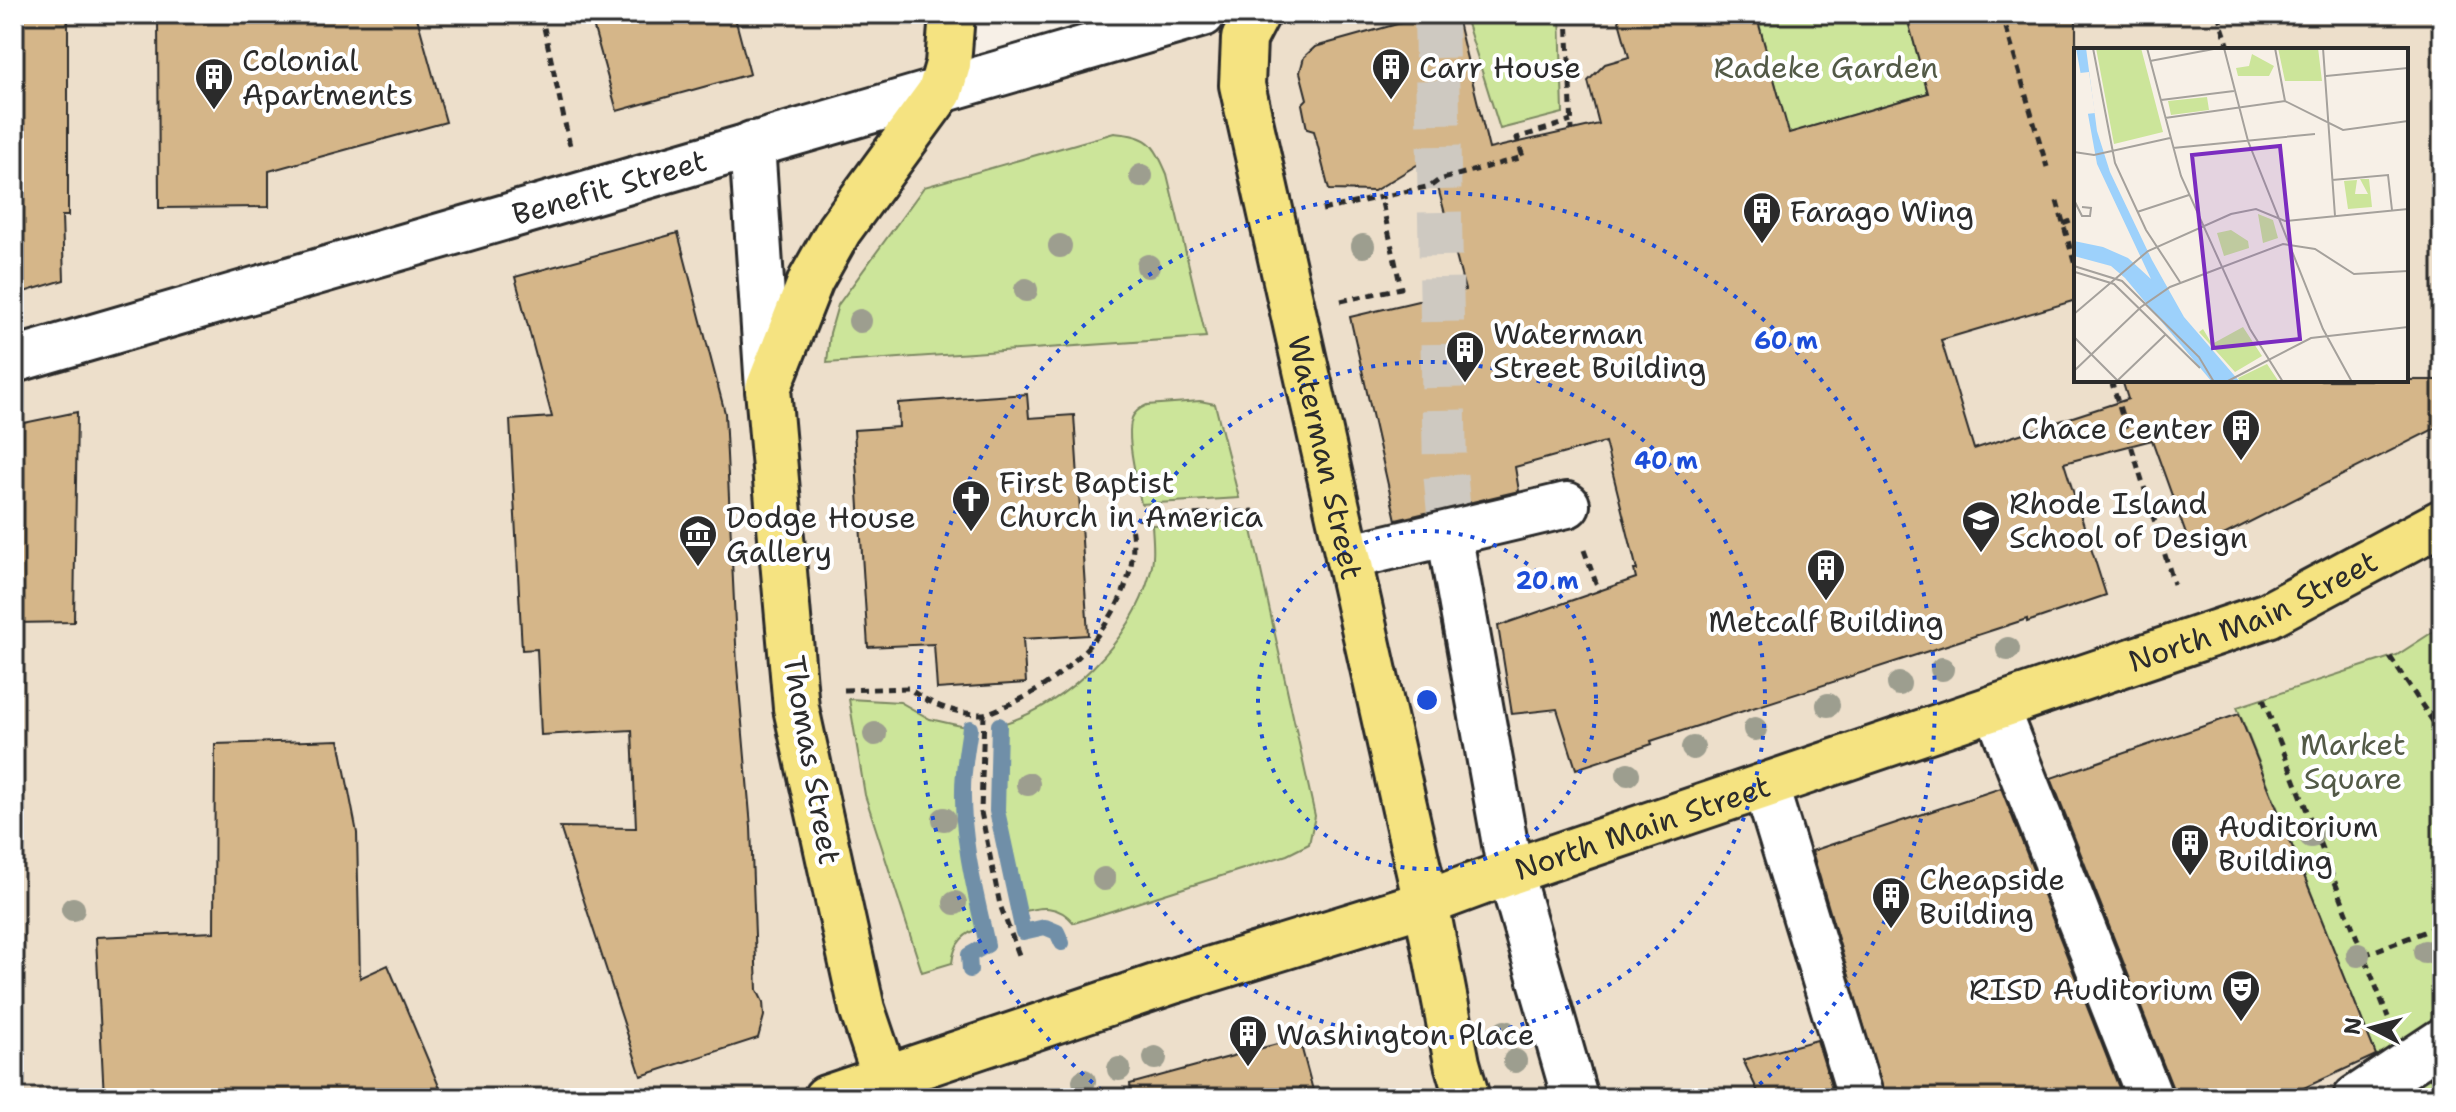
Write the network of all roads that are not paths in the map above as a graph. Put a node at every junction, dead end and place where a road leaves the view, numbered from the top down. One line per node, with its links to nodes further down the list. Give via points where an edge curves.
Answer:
1 (952, 14): 4 (main road)
2 (1203, 14): 4 (street, Benefit Street)
3 (1257, 14): 11 (main road, Waterman Street, via 1244,39 1242,85)
4 (940, 92): 5 (street, Benefit Street); 7 (main road, Thomas Street, via 832,243 811,280)
5 (752, 144): 6 (street, Benefit Street); 7 (street, Thomas Street)
6 (14, 360)
7 (768, 389): 17 (main road, Thomas Street, via 796,708 862,1009)
8 (1567, 505): 11 (street)
9 (2442, 522): 12 (main road, North Main Street, via 2268,615)
10 (1453, 555): 14 (street)
11 (1348, 557): 15 (main road, Waterman Street)
12 (1996, 708): 13 (main road, North Main Street); 22 (street)
13 (1766, 787): 14 (main road, North Main Street); 21 (street)
14 (1510, 872): 15 (main road, North Main Street); 20 (street)
15 (1426, 903): 17 (main road, North Main Street, via 1173,981); 19 (main road)
16 (2442, 1041): 23 (street)
17 (889, 1088): 18 (main road, North Main Street)
18 (826, 1098)
19 (1467, 1098)
20 (1575, 1098)
21 (1861, 1098)
22 (2150, 1098)
23 (2356, 1098)

